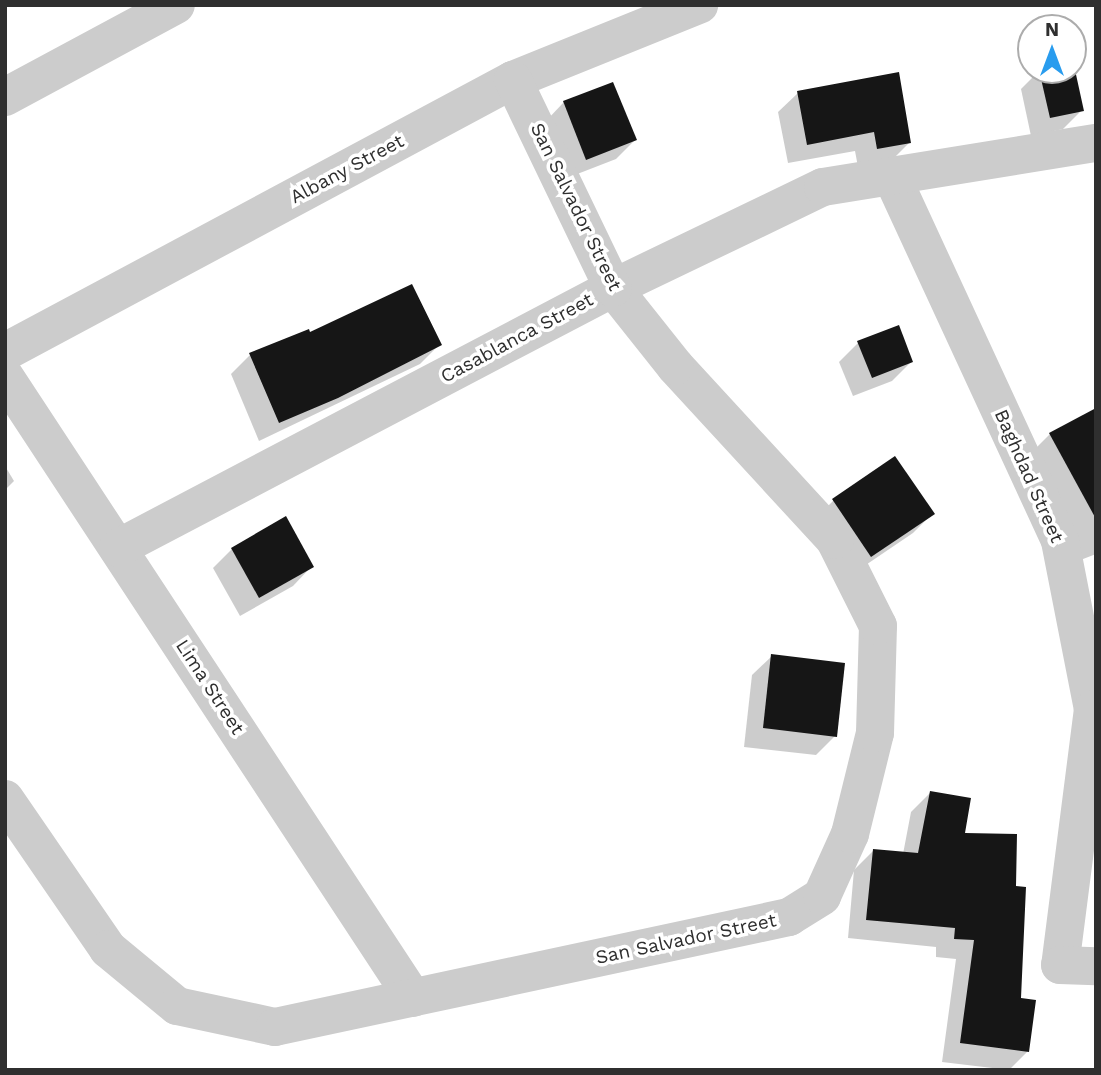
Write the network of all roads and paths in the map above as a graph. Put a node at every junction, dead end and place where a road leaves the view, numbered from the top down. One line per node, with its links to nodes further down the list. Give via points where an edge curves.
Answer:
1 (176, 5): 4 (street)
2 (699, 5): 3 (street, Albany Street)
3 (513, 80): 7 (street, San Salvador Street); 8 (street, Albany Street)
4 (5, 97)
5 (1095, 145): 6 (street, Casablanca Street)
6 (893, 179): 7 (street, Casablanca Street, via 823,187); 12 (street, Baghdad Street, via 1060,541 1093,709 1060,965)
7 (613, 288): 10 (street, Casablanca Street); 13 (street, San Salvador Street, via 675,366 835,540 878,626 875,733 850,834 822,896 789,917)
8 (5, 352)
9 (5, 377): 10 (street, Lima Street)
10 (118, 548): 13 (street, Lima Street)
11 (5, 799): 13 (street, San Salvador Street, via 108,949 177,1006 275,1027)
12 (1096, 966)
13 (413, 998)

